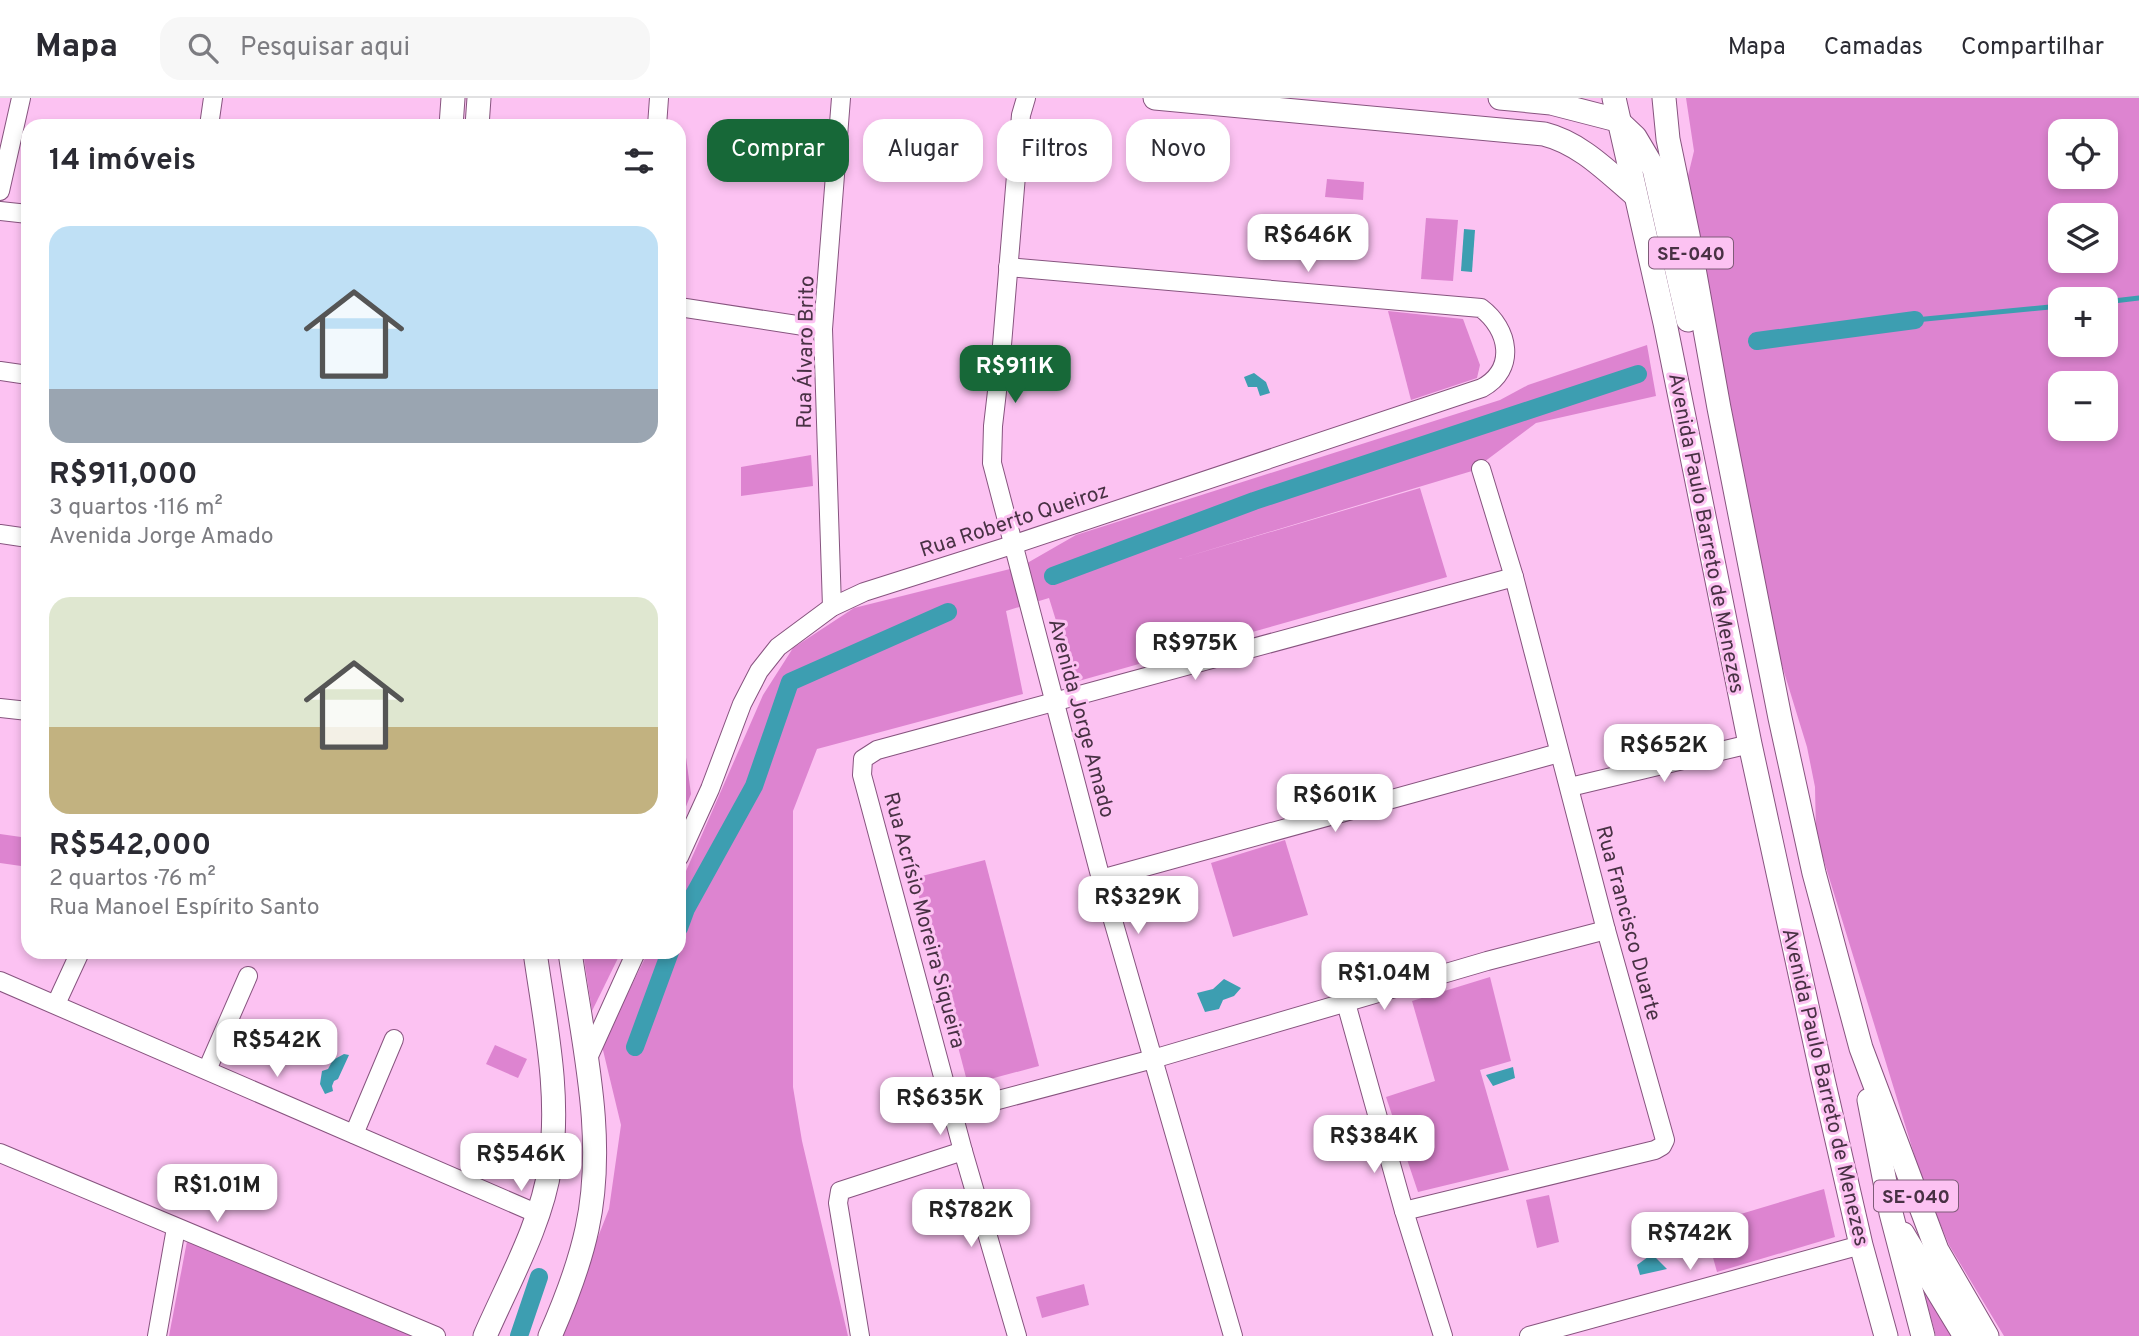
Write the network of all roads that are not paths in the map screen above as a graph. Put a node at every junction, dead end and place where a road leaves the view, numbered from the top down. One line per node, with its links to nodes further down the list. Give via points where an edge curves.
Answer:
1 (21, 98): 17 (street)
2 (213, 98): 13 (street)
3 (453, 98): 14 (main road)
4 (479, 98): 15 (main road)
5 (659, 98): 16 (street)
6 (841, 98): 23 (street, Rua Álvaro Brito)
7 (1026, 98): 21 (street, Avenida Jorge Amado)
8 (1155, 98): 18 (main road, via 1544,134 1590,156)
9 (1500, 98): 11 (main road)
10 (1664, 98): 26 (main road, Avenida Paulo Barreto de Menezes / SE-040)
11 (1555, 100): 12 (main road)
12 (1616, 109): 18 (main road, Avenida Paulo Barreto de Menezes / SE-040); 26 (main road, via 1654,169 1693,344)
13 (210, 119)
14 (452, 119)
15 (478, 119)
16 (658, 119)
17 (0, 191)
18 (1634, 194): 36 (main road, Avenida Paulo Barreto de Menezes / SE-040, via 1665,323)
19 (0, 211): 20 (street)
20 (21, 213)
21 (1008, 267): 30 (street, Avenida Jorge Amado, via 992,463); 30 (street, Rua Roberto Queiroz, via 1481,308 1505,339 1506,355 1494,380 1469,392)
22 (686, 308): 23 (street)
23 (823, 329): 32 (street, Rua Álvaro Brito)
24 (0, 371): 25 (street)
25 (21, 374)
26 (1719, 408): 51 (main road, Avenida Paulo Barreto de Menezes / SE-040, via 1814,873)
27 (1481, 469): 31 (street, Rua Francisco Duarte)
28 (0, 534): 29 (street)
29 (21, 537)
30 (1012, 545): 32 (street, Rua Roberto Queiroz, via 864,592); 33 (street, Avenida Jorge Amado)
31 (1514, 577): 33 (street); 37 (street, Rua Francisco Duarte)
32 (832, 607): 39 (street, Rua Roberto Queiroz, via 778,648 759,671)
33 (1055, 701): 40 (street, Avenida Jorge Amado); 55 (street, Rua Acrísio Moreira Siqueira, via 877,750 863,759 862,775)
34 (0, 708): 35 (street)
35 (21, 710)
36 (1750, 744): 38 (street); 63 (main road, Avenida Paulo Barreto de Menezes / SE-040)
37 (1559, 753): 38 (street, Rua Francisco Duarte); 40 (street)
38 (1570, 787): 41 (street, Rua Francisco Duarte)
39 (686, 842)
40 (1101, 879): 53 (street, Avenida Jorge Amado)
41 (1606, 930): 48 (street); 59 (street, Rua Francisco Duarte, via 1665,1135 1662,1146)
42 (77, 959): 49 (street)
43 (536, 959): 61 (main road, via 555,1093 550,1168)
44 (571, 959): 52 (main road)
45 (633, 959): 52 (street)
46 (247, 976): 54 (street)
47 (0, 981): 49 (street)
48 (1346, 1003): 53 (street); 59 (street)
49 (56, 1004): 54 (street)
50 (394, 1039): 56 (street)
51 (1861, 1048): 60 (main road, Avenida Paulo Barreto de Menezes / SE-040); 76 (main road, Avenida Paulo Barreto de Menezes / SE-040, via 1937,1250)
52 (588, 1058): 67 (main road, via 595,1152 587,1228)
53 (1153, 1059): 55 (street); 70 (street, Avenida Jorge Amado)
54 (207, 1070): 56 (street)
55 (953, 1112): 57 (street, Rua Acrísio Moreira Siqueira)
56 (354, 1134): 61 (street)
57 (963, 1151): 68 (street, via 840,1191 838,1203); 69 (street, Rua Acrísio Moreira Siqueira)
58 (0, 1153): 62 (street)
59 (1404, 1210): 71 (street)
60 (1891, 1213): 74 (main road, Avenida Paulo Barreto de Menezes / SE-040); 75 (main road)
61 (538, 1214): 66 (main road)
62 (176, 1227): 64 (street); 65 (street)
63 (1861, 1245): 72 (street); 73 (main road, Avenida Paulo Barreto de Menezes / SE-040)
64 (425, 1334)
65 (158, 1336)
66 (485, 1336)
67 (550, 1336)
68 (860, 1336)
69 (1017, 1336)
70 (1233, 1336)
71 (1444, 1336)
72 (1529, 1336)
73 (1886, 1336)
74 (1923, 1336)
75 (1965, 1336)
76 (1987, 1336)

